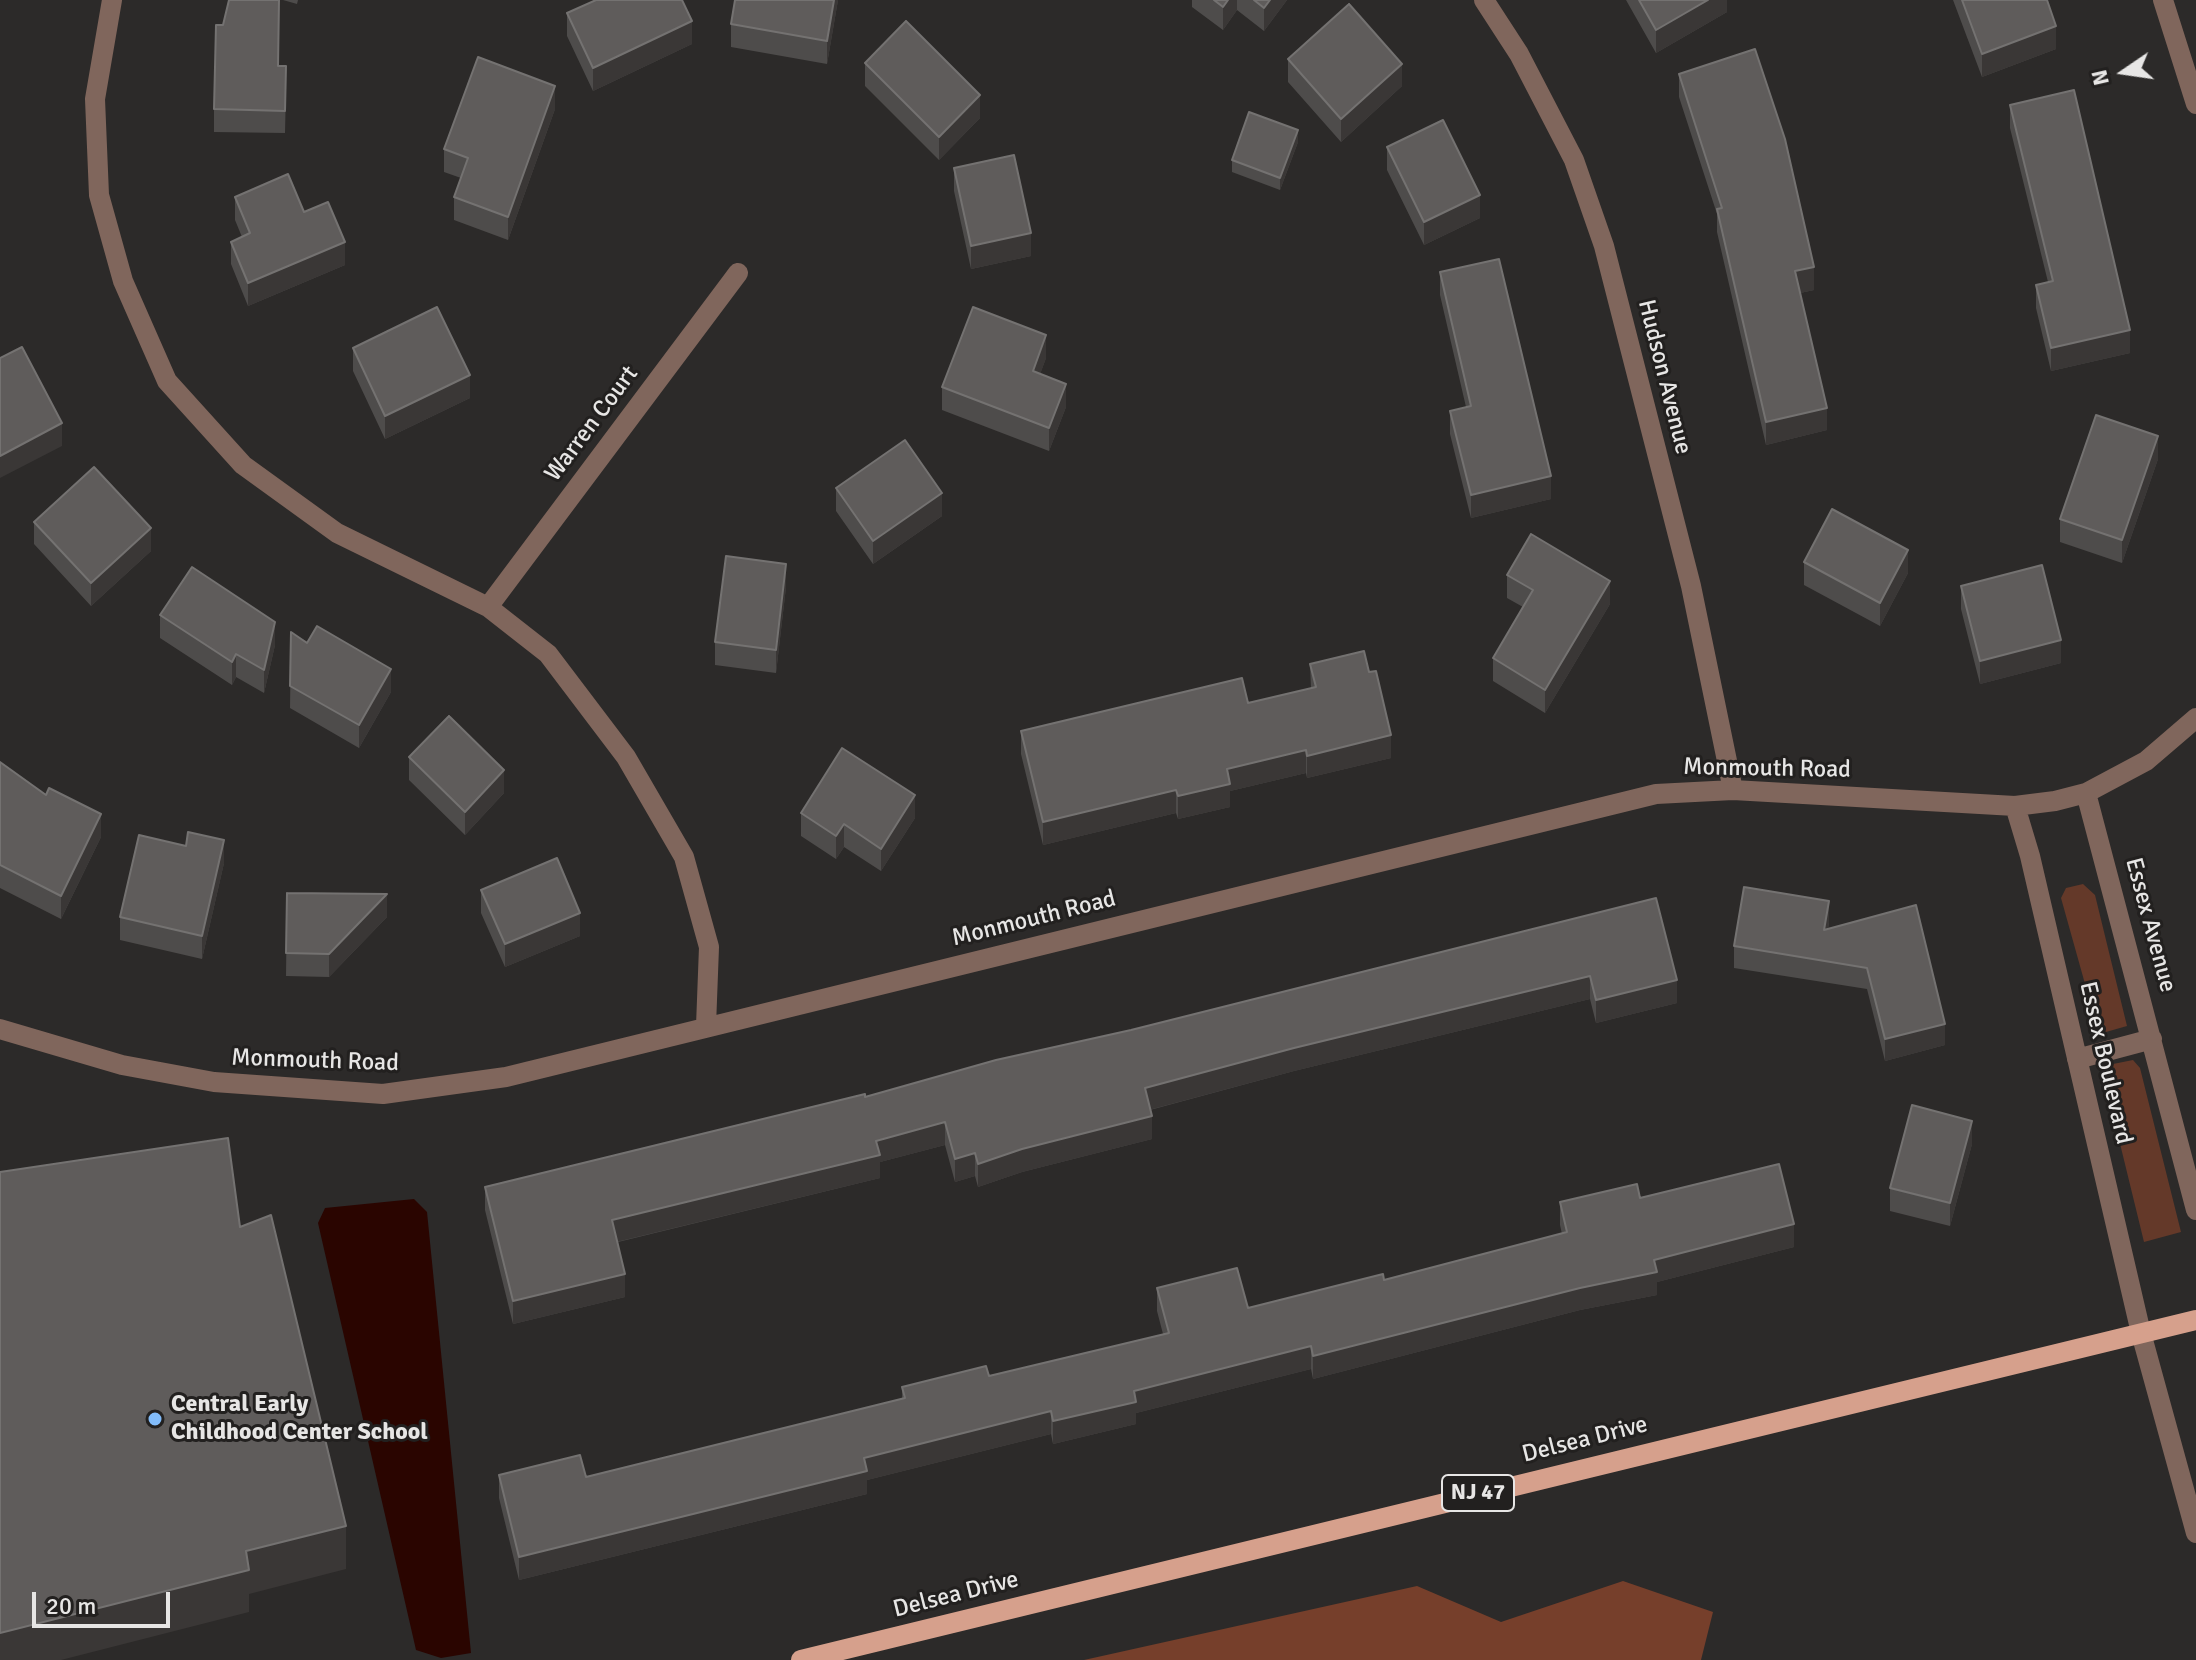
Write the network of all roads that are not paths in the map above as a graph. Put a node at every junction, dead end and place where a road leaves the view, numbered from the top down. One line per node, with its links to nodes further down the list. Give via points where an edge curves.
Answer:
1 (112, 0): 6 (street, via 95,99 99,195 123,281 167,381 243,465 337,533)
2 (1484, 0): 8 (street, Hudson Avenue, via 1519,54 1574,160 1604,246 1691,586)
3 (2163, 0): 4 (street)
4 (2196, 104)
5 (738, 273): 6 (street, Warren Court)
6 (488, 607): 11 (street, via 548,654 626,757 684,857 709,947)
7 (2196, 718): 9 (street, Monmouth Road, via 2146,761)
8 (1733, 790): 10 (street, Monmouth Road); 11 (street, Monmouth Road, via 1656,794)
9 (2086, 793): 10 (street, Monmouth Road); 13 (street, Essex Avenue)
10 (2015, 806): 14 (street, Essex Boulevard)
11 (706, 1026): 12 (street, Monmouth Road, via 506,1077 383,1094 214,1082 122,1065)
12 (1, 1033)
13 (2152, 1039): 14 (street); 15 (street, Essex Avenue)
14 (2077, 1059): 17 (street, Essex Boulevard)
15 (2196, 1210)
16 (2196, 1320): 17 (main road, Delsea Drive / NJ 47)
17 (2141, 1333): 18 (street, Essex Boulevard); 19 (main road, Delsea Drive / NJ 47)
18 (2196, 1533)
19 (801, 1660)

